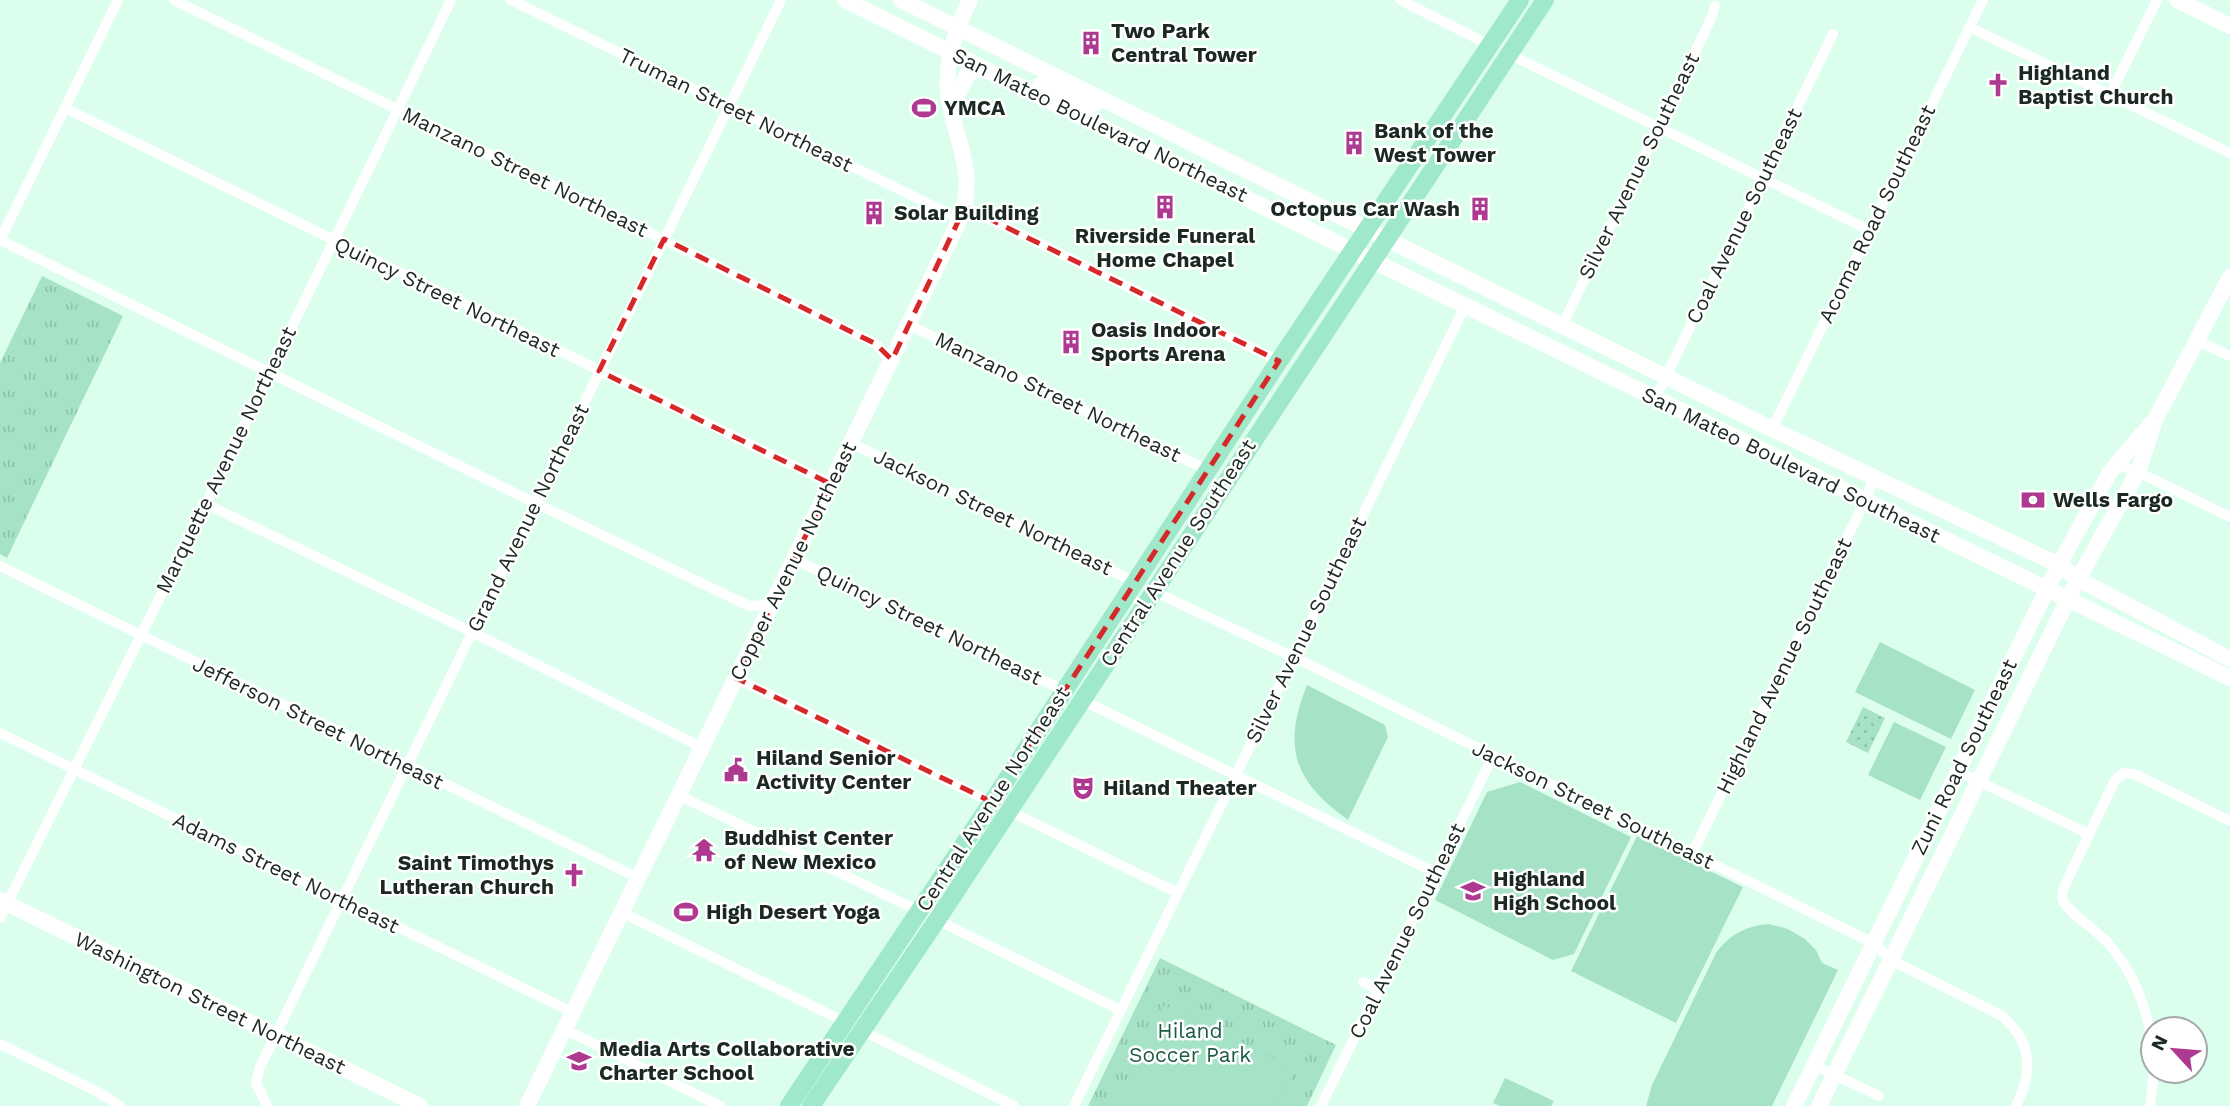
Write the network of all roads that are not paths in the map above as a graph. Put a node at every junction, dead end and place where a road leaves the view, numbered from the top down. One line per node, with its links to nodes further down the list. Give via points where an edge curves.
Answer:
1 (118, 0): 28 (street)
2 (174, 0): 30 (street, Manzano Street Northeast)
3 (451, 0): 30 (street, Marquette Avenue Northeast)
4 (511, 0): 27 (street, Truman Street Northeast)
5 (781, 0): 27 (street, Grand Avenue Northeast)
6 (845, 0): 21 (main road, San Mateo Boulevard Northeast)
7 (901, 0): 18 (main road, San Mateo Boulevard Northeast)
8 (970, 0): 18 (main road, Copper Avenue Northeast)
9 (1400, 0): 20 (street)
10 (1520, 0): 20 (main road, Central Avenue Northeast)
11 (1545, 0): 22 (main road, Central Avenue Southeast)
12 (1983, 0): 17 (street, Acoma Road Southeast)
13 (2157, 0): 25 (street)
14 (2178, 0): 16 (main road)
15 (1715, 6): 31 (street, Silver Avenue Southeast)
16 (2230, 26)
17 (1969, 27): 25 (street); 36 (street, Acoma Road Southeast)
18 (958, 28): 21 (main road, Copper Avenue Northeast); 26 (main road, San Mateo Boulevard Northeast)
19 (1833, 34): 33 (street, Coal Avenue Southeast)
20 (1490, 45): 35 (main road, Central Avenue Northeast)
21 (951, 52): 23 (main road, San Mateo Boulevard Northeast); 29 (main road, Copper Avenue Northeast, via 947,81)
22 (1509, 54): 31 (street); 38 (main road, Central Avenue Southeast)
23 (981, 67): 24 (main road, San Mateo Boulevard Northeast); 29 (main road, via 967,75)
24 (1011, 82): 26 (main road, via 1024,79 1092,105); 41 (main road, San Mateo Boulevard Northeast)
25 (2110, 95): 32 (street)
26 (1103, 99): 35 (main road, San Mateo Boulevard Northeast)
27 (729, 107): 34 (street, Truman Street Northeast); 37 (street, Grand Avenue Northeast)
28 (65, 108): 39 (street); 40 (street, Quincy Street Northeast)
29 (951, 109): 34 (main road, Copper Avenue Northeast, via 967,166)
30 (397, 110): 37 (street, Manzano Street Northeast); 40 (street, Marquette Avenue Northeast)
31 (1659, 126): 33 (street); 46 (street, Silver Avenue Southeast)
32 (2230, 153)
33 (1763, 177): 36 (street); 55 (street, Coal Avenue Southeast)
34 (962, 213): 45 (main road, Copper Avenue Northeast); 52 (street, Truman Street Northeast)
35 (1368, 229): 38 (main road, San Mateo Boulevard Southeast); 41 (main road, Central Avenue Northeast)
36 (1869, 229): 58 (street, Acoma Road Southeast)
37 (664, 239): 49 (street, Manzano Street Northeast); 54 (street, Grand Avenue Northeast)
38 (1387, 239): 42 (main road, Central Avenue Southeast); 46 (main road, San Mateo Boulevard Southeast)
39 (0, 240): 53 (street)
40 (333, 242): 53 (street, Marquette Avenue Northeast); 54 (street, Quincy Street Northeast)
41 (1353, 251): 42 (main road, San Mateo Boulevard Southeast); 52 (main road, Central Avenue Northeast)
42 (1373, 261): 44 (main road, San Mateo Boulevard Southeast); 75 (main road, Central Avenue Southeast)
43 (2230, 278): 47 (main road, Zuni Road Southeast)
44 (1465, 306): 56 (main road, San Mateo Boulevard Southeast); 82 (street, Silver Avenue Southeast)
45 (909, 324): 48 (main road, Copper Avenue Northeast); 61 (street, Manzano Street Northeast)
46 (1562, 326): 55 (main road, San Mateo Boulevard Southeast)
47 (2198, 341): 50 (street); 57 (main road, Zuni Road Southeast)
48 (900, 342): 49 (street, Manzano Street Northeast); 51 (main road, Copper Avenue Northeast)
49 (876, 344): 51 (street, Manzano Street Northeast)
50 (2230, 356)
51 (891, 361): 59 (main road, Copper Avenue Northeast)
52 (1279, 361): 61 (main road, Central Avenue Northeast)
53 (269, 371): 66 (street, Marquette Avenue Northeast); 67 (street)
54 (599, 371): 64 (street, Quincy Street Northeast); 67 (street, Grand Avenue Northeast)
55 (1666, 376): 56 (street, Coal Avenue Southeast); 58 (main road, San Mateo Boulevard Southeast)
56 (1655, 399): 65 (main road, San Mateo Boulevard Southeast)
57 (2155, 420): 60 (main road, Zuni Road Southeast); 62 (main road, Zuni Road Southeast)
58 (1772, 429): 63 (main road, San Mateo Boulevard Southeast)
59 (851, 443): 64 (main road, Copper Avenue Northeast); 73 (street, Jackson Street Northeast)
60 (2116, 464): 62 (street); 70 (main road, Zuni Road Southeast)
61 (1208, 470): 73 (main road, Central Avenue Northeast)
62 (2138, 472): 68 (street); 72 (main road, Zuni Road Southeast)
63 (1874, 477): 65 (street, Highland Avenue Southeast); 70 (main road, San Mateo Boulevard Southeast)
64 (831, 484): 69 (main road, Copper Avenue Northeast)
65 (1865, 501): 74 (main road, San Mateo Boulevard Southeast); 101 (street, Highland Avenue Southeast)
66 (204, 503): 80 (street); 81 (street, Marquette Avenue Northeast)
67 (535, 503): 78 (street); 80 (street, Grand Avenue Northeast)
68 (2230, 517)
69 (794, 559): 77 (main road, Copper Avenue Northeast); 86 (street, Quincy Street Northeast)
70 (2059, 565): 72 (main road, San Mateo Boulevard Southeast); 74 (main road, Zuni Road Southeast)
71 (0, 566): 81 (street, Jefferson Street Northeast)
72 (2078, 579): 76 (main road, Zuni Road Southeast); 83 (main road, San Mateo Boulevard Southeast)
73 (1135, 582): 86 (main road, Central Avenue Northeast)
74 (2047, 590): 76 (main road, San Mateo Boulevard Southeast); 93 (main road, Zuni Road Southeast)
75 (1153, 591): 82 (street, Jackson Street Southeast); 87 (main road, Central Avenue Southeast)
76 (2067, 600): 85 (main road, San Mateo Boulevard Southeast); 95 (main road, Zuni Road Southeast)
77 (771, 605): 78 (street); 79 (main road, Copper Avenue Northeast)
78 (749, 606): 79 (street)
79 (760, 629): 84 (main road, Copper Avenue Northeast)
80 (472, 632): 89 (street); 91 (street, Grand Avenue Northeast)
81 (140, 636): 91 (street, Jefferson Street Northeast); 92 (street, Marquette Avenue Northeast)
82 (1293, 657): 90 (street, Jackson Street Southeast); 94 (street, Silver Avenue Southeast)
83 (2230, 659)
84 (736, 678): 89 (main road, Copper Avenue Northeast); 97 (street)
85 (2230, 678)
86 (1065, 691): 97 (main road, Central Avenue Northeast)
87 (1082, 699): 94 (street); 98 (main road, Central Avenue Southeast)
88 (0, 733): 92 (street, Adams Street Northeast)
89 (701, 747): 96 (main road, Copper Avenue Northeast)
90 (1493, 756): 101 (street, Jackson Street Southeast); 102 (street, Coal Avenue Southeast)
91 (406, 766): 103 (street, Jefferson Street Northeast); 105 (street, Grand Avenue Northeast)
92 (73, 769): 105 (street, Adams Street Northeast); 106 (street, Marquette Avenue Northeast)
93 (1957, 771): 95 (street); 110 (main road, Zuni Road Southeast)
94 (1236, 776): 102 (street); 104 (street, Silver Avenue Southeast)
95 (1978, 781): 100 (street); 111 (main road, Zuni Road Southeast)
96 (678, 794): 103 (main road, Copper Avenue Northeast); 107 (street)
97 (992, 802): 98 (street); 107 (main road, Central Avenue Northeast)
98 (1009, 810): 104 (street); 109 (main road, Central Avenue Southeast)
99 (2230, 821): 100 (street, via 2134,774 2124,774 2115,780)
100 (2089, 834): 116 (street, via 2062,899 2108,943 2130,973)
101 (1692, 854): 110 (street, Jackson Street Southeast)
102 (1436, 873): 113 (street, Coal Avenue Southeast)
103 (638, 878): 108 (main road, Copper Avenue Northeast)
104 (1178, 893): 114 (street, Silver Avenue Southeast)
105 (341, 899): 115 (street, Adams Street Northeast); 119 (street, Grand Avenue Northeast)
106 (3, 908): 119 (main road, Washington Street Northeast)
107 (919, 911): 117 (main road, Central Avenue Northeast)
108 (621, 912): 115 (main road, Copper Avenue Northeast); 117 (street)
109 (937, 920): 114 (street); 117 (main road, Central Avenue Southeast)
110 (1873, 943): 111 (street, Jackson Street Southeast); 121 (main road, Zuni Road Southeast)
111 (1891, 960): 122 (main road, Zuni Road Southeast); 137 (street, Jackson Street Southeast, via 2002,1016 2013,1026 2028,1061)
112 (1363, 982): 113 (street)
113 (1377, 989): 134 (street, Coal Avenue Southeast)
114 (1120, 1010): 133 (street, Silver Avenue Southeast)
115 (572, 1012): 118 (main road, Copper Avenue Northeast)
116 (2147, 1015)
117 (853, 1026): 130 (main road, Central Avenue Northeast); 131 (main road, Central Avenue Southeast); 132 (street)
118 (564, 1029): 128 (main road, Copper Avenue Northeast); 129 (street)
119 (274, 1035): 126 (street, Grand Avenue Northeast, via 257,1083); 127 (main road, Washington Street Northeast)
120 (0, 1044): 125 (street)
121 (1814, 1065): 122 (street); 135 (main road, Zuni Road Southeast)
122 (1834, 1075): 124 (street); 136 (main road, Zuni Road Southeast)
123 (2152, 1085): 138 (street)
124 (1879, 1096)
125 (120, 1106)
126 (267, 1106)
127 (419, 1106)
128 (527, 1106)
129 (720, 1106)
130 (789, 1106)
131 (811, 1106)
132 (1014, 1106)
133 (1074, 1106)
134 (1321, 1106)
135 (1794, 1106)
136 (1819, 1106)
137 (2016, 1106)
138 (2150, 1106)

